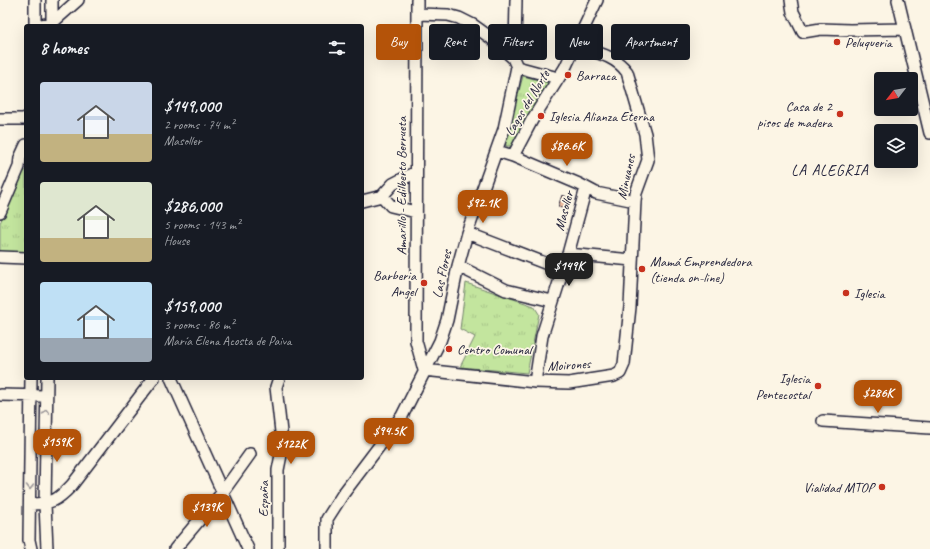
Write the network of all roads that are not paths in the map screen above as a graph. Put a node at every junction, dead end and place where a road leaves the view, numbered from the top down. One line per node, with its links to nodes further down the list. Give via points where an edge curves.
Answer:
1 (35, 0): 10 (street)
2 (52, 0): 11 (street)
3 (78, 0): 11 (street)
4 (417, 0): 9 (street, Amarillo - Edilberto Berrueta)
5 (516, 0): 16 (street, Las Flores)
6 (597, 0): 12 (street, Lagos del Norte)
7 (791, 0): 13 (street, via 793,12 803,32 821,29)
8 (898, 0): 13 (street)
9 (418, 14): 16 (street, via 448,15 473,25 491,38); 25 (street, Amarillo - Edilberto Berrueta)
10 (36, 24)
11 (52, 24)
12 (586, 24)
13 (905, 29): 20 (street)
14 (603, 55): 29 (street, Minuanes, via 622,65 627,72 645,134 648,160)
15 (569, 60): 17 (street, Lagos del Norte)
16 (515, 63): 17 (street); 22 (street, Las Flores, via 504,129)
17 (558, 78): 23 (street, Lagos del Norte)
18 (24, 119): 19 (street)
19 (0, 120)
20 (930, 133)
21 (24, 149): 24 (street, via 20,158)
22 (497, 151): 23 (street); 32 (street, Las Flores)
23 (513, 156): 26 (street)
24 (23, 165): 30 (street)
25 (416, 172): 27 (street, via 393,184); 31 (street, Amarillo - Edilberto Berrueta)
26 (586, 188): 29 (street, via 596,193); 33 (street, Masoller)
27 (382, 196): 28 (street); 31 (street, via 391,206)
28 (364, 200)
29 (635, 201): 36 (street, Minuanes)
30 (0, 212)
31 (416, 212): 40 (street, Amarillo - Edilberto Berrueta, via 416,341)
32 (467, 233): 37 (street, Las Flores); 38 (street)
33 (568, 254): 36 (street); 38 (street, Masoller)
34 (0, 257): 35 (street)
35 (24, 258)
36 (632, 260): 41 (street, Minuanes, via 626,350)
37 (458, 266): 39 (street, via 506,290); 40 (street, Las Flores, via 447,320 440,341)
38 (563, 270): 39 (street, Masoller)
39 (552, 301): 47 (street, Masoller, via 542,336)
40 (424, 370): 47 (street, Moirones); 62 (street, Las Flores, via 402,416 327,519)
41 (620, 373): 47 (street, Moirones, via 569,383)
42 (31, 380): 48 (street)
43 (47, 380): 50 (street)
44 (152, 380): 56 (street, via 72,485 61,497)
45 (172, 380): 54 (street)
46 (278, 380): 61 (street, España, via 276,387 281,455 278,470)
47 (535, 382)
48 (30, 395): 49 (street); 50 (street); 55 (street, one-way to 55)
49 (3, 396)
50 (46, 396): 56 (street, one-way to 50)
51 (823, 421): 52 (street)
52 (930, 428)
53 (250, 454): 54 (street)
54 (222, 493): 59 (street); 60 (street)
55 (30, 504): 56 (street); 57 (street)
56 (45, 504): 58 (street)
57 (28, 546)
58 (47, 549)
59 (175, 549)
60 (248, 549)
61 (278, 549)
62 (327, 549)

